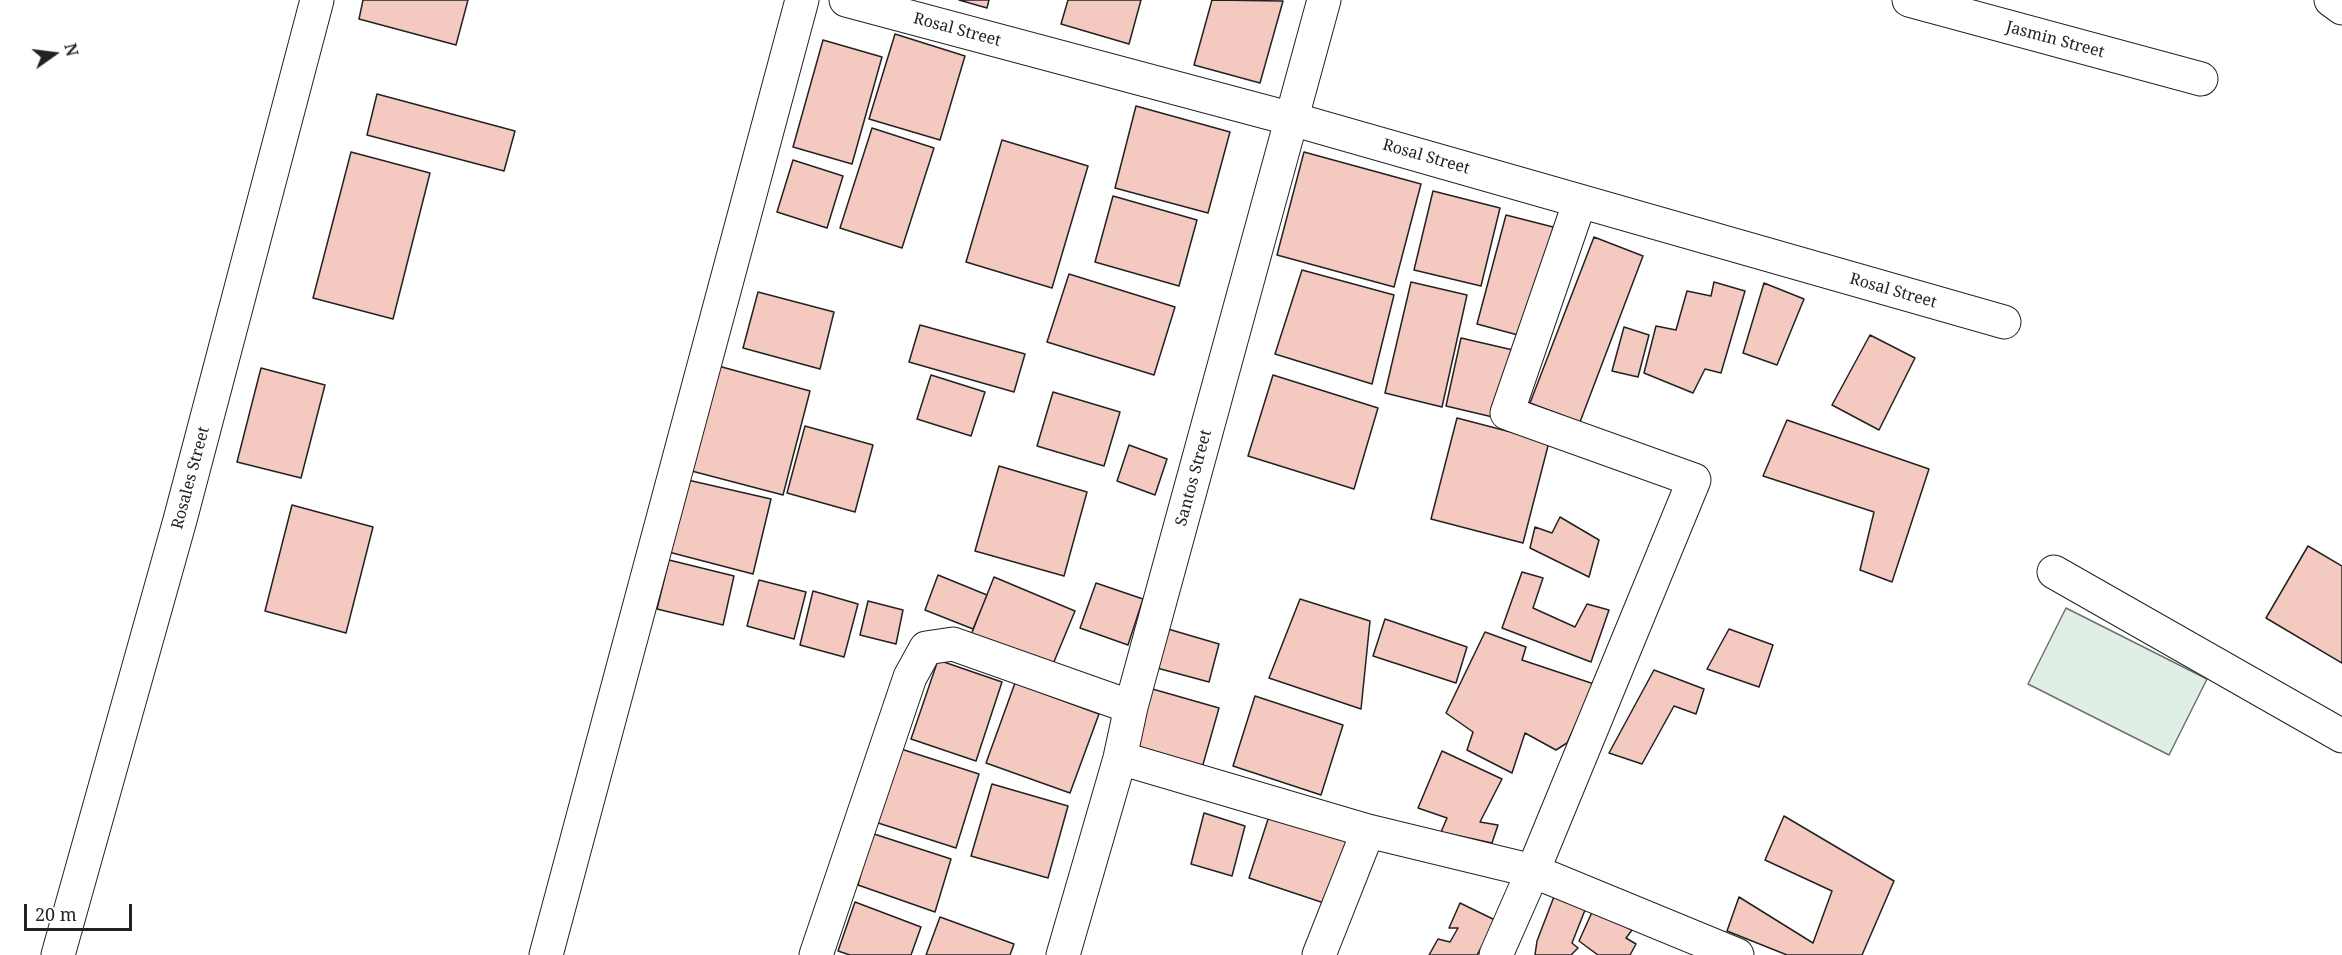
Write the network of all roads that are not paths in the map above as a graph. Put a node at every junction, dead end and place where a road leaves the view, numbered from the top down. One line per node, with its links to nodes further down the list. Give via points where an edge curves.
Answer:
1 (317, 0): 18 (street, Rosales Street, via 180,520)
2 (802, 0): 19 (street)
3 (846, 0): 9 (street, Rosal Street)
4 (1324, 0): 9 (street, Santos Street)
5 (1909, 0): 8 (street, Jasmin Street)
6 (2331, 0): 7 (street)
7 (2342, 8)
8 (2201, 79)
9 (1292, 119): 10 (street, Rosal Street); 13 (street, Santos Street)
10 (1580, 201): 11 (street, Rosal Street); 17 (street, via 1507,413 1694,480)
11 (2004, 322)
12 (2054, 572): 14 (street)
13 (1131, 707): 15 (street, Santos Street); 20 (street, via 953,644 926,648 910,677)
14 (2342, 735)
15 (1120, 758): 16 (street); 21 (street, Santos Street)
16 (1368, 831): 17 (street); 22 (street)
17 (1533, 871): 23 (street); 24 (street)
18 (58, 955)
19 (546, 955)
20 (816, 955)
21 (1063, 955)
22 (1319, 955)
23 (1496, 955)
24 (1737, 955)

